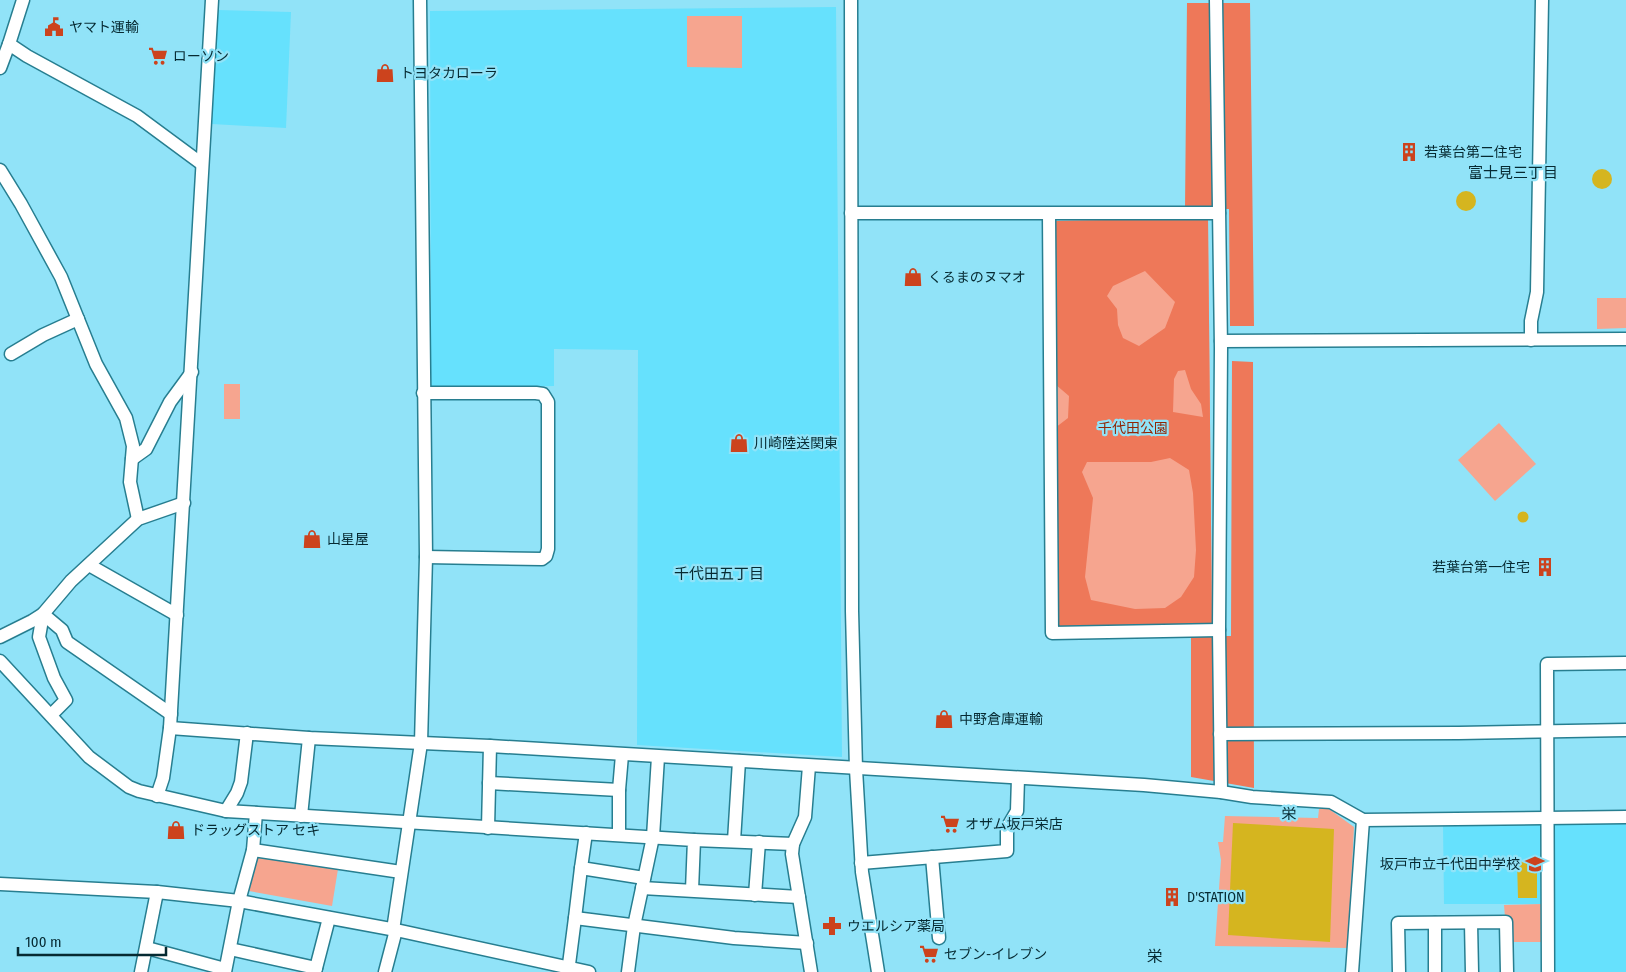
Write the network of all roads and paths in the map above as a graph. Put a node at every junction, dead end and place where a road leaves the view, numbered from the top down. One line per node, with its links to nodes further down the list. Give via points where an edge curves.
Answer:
1 (23, 0): 7 (street)
2 (212, 0): 9 (street)
3 (420, 0): 20 (street)
4 (851, 0): 11 (street)
5 (1216, 0): 12 (street)
6 (1542, 0): 16 (street, via 1538,292 1531,321)
7 (9, 44): 8 (street); 9 (street, via 137,116)
8 (0, 68)
9 (202, 164): 19 (street)
10 (0, 170): 14 (street, via 61,277)
11 (851, 213): 13 (street); 46 (street, via 852,611)
12 (1219, 213): 13 (street); 17 (street)
13 (1049, 214): 28 (street, via 1052,632)
14 (78, 319): 18 (street); 21 (street, via 96,364 126,418 133,446)
15 (1626, 339): 16 (street)
16 (1531, 340): 17 (street)
17 (1221, 342): 28 (street)
18 (11, 354)
19 (192, 372): 21 (street, via 170,402 146,449); 22 (street)
20 (423, 393): 24 (street); 24 (street, via 540,393 548,402 546,556 542,559)
21 (132, 459): 23 (street, via 130,482)
22 (184, 503): 23 (street); 27 (street)
23 (138, 519): 25 (street)
24 (426, 557): 40 (street)
25 (89, 565): 26 (street); 27 (street)
26 (42, 614): 29 (street); 32 (street, via 62,630 67,642); 33 (street, via 39,637 66,700)
27 (177, 615): 32 (street)
28 (1219, 630): 38 (street)
29 (0, 637)
30 (0, 661): 33 (street)
31 (1626, 663): 36 (street, via 1547,664)
32 (171, 714): 34 (street)
33 (51, 715): 51 (street, via 105,771 129,787)
34 (170, 728): 37 (street); 51 (street, via 163,778)
35 (1626, 730): 36 (street)
36 (1547, 731): 38 (street); 55 (street)
37 (247, 733): 39 (street); 52 (street, via 241,782)
38 (1220, 734): 50 (street)
39 (309, 738): 40 (street); 54 (street)
40 (421, 743): 41 (street); 58 (street)
41 (490, 746): 42 (street); 48 (street)
42 (622, 755): 43 (street); 49 (street)
43 (658, 757): 44 (street); 62 (street)
44 (739, 761): 45 (street); 64 (street)
45 (809, 766): 46 (street); 66 (street, via 805,817)
46 (856, 769): 47 (street); 69 (street)
47 (1018, 778): 50 (street); 68 (street, via 1016,811 1007,828 1007,851)
48 (488, 784): 49 (street); 59 (street)
49 (619, 790): 61 (street)
50 (1221, 792): 57 (street, via 1331,802)
51 (157, 796): 52 (street)
52 (226, 811): 53 (street)
53 (256, 813): 54 (street); 67 (street)
54 (301, 816): 58 (street)
55 (1547, 817): 56 (street); 57 (street); 103 (street)
56 (1626, 817)
57 (1363, 820): 98 (street)
58 (409, 822): 59 (street); 71 (street)
59 (488, 828): 60 (street)
60 (586, 833): 61 (street); 70 (street)
61 (619, 834): 62 (street)
62 (654, 837): 63 (street); 72 (street)
63 (694, 840): 64 (street); 74 (street)
64 (734, 841): 65 (street)
65 (759, 842): 66 (street); 76 (street)
66 (793, 844): 77 (street)
67 (253, 850): 71 (street); 78 (street)
68 (932, 857): 69 (street); 85 (street)
69 (861, 863): 97 (street)
70 (581, 868): 72 (street); 80 (street)
71 (401, 872): 84 (street)
72 (643, 883): 74 (street); 83 (street)
73 (0, 884): 75 (street)
74 (692, 890): 76 (street)
75 (157, 892): 78 (street); 87 (street)
76 (755, 895): 77 (street)
77 (799, 897): 86 (street)
78 (239, 900): 79 (street); 88 (street)
79 (329, 918): 84 (street); 89 (street)
80 (575, 918): 83 (street); 90 (street)
81 (1435, 923): 82 (street); 99 (street, via 1398,923); 100 (street)
82 (1471, 923): 101 (street); 102 (street, via 1506,922)
83 (634, 926): 86 (street); 95 (street)
84 (395, 930): 90 (street); 93 (street)
85 (939, 938)
86 (807, 943): 96 (street)
87 (147, 948): 91 (street); 92 (street)
88 (230, 948): 89 (street); 91 (street)
89 (316, 970)
90 (569, 970): 94 (street)
91 (225, 971)
92 (142, 972)
93 (384, 972)
94 (589, 972)
95 (628, 972)
96 (811, 972)
97 (878, 972)
98 (1352, 972)
99 (1399, 972)
100 (1435, 972)
101 (1472, 972)
102 (1506, 972)
103 (1548, 972)

